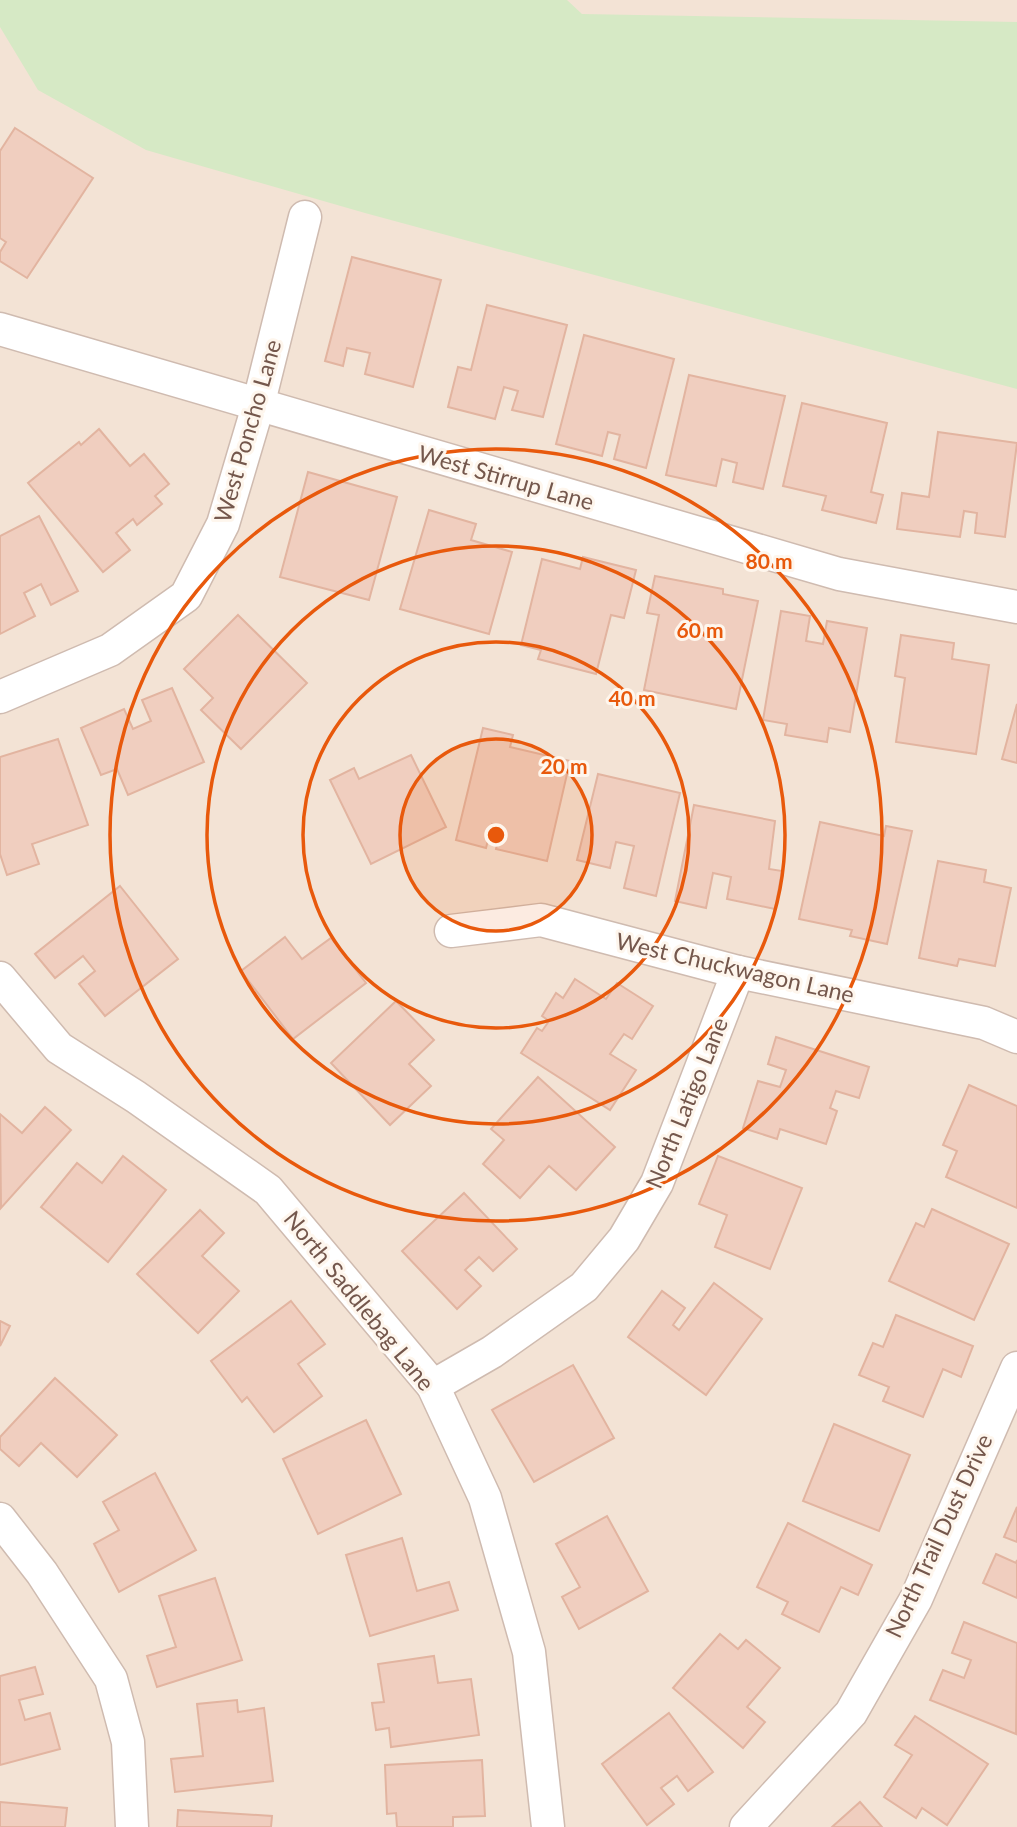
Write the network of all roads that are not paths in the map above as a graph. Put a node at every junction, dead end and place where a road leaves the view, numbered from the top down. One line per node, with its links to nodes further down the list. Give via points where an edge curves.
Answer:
1 (305, 217): 3 (street, West Poncho Lane)
2 (0, 329): 3 (street, West Stirrup Lane)
3 (258, 406): 4 (street, West Stirrup Lane, via 839,574); 5 (street, West Poncho Lane, via 223,524 186,596 110,650)
4 (1017, 607)
5 (0, 697)
6 (451, 932): 7 (street, West Chuckwagon Lane, via 541,920)
7 (738, 972): 9 (street, West Chuckwagon Lane, via 984,1023); 11 (street, North Latigo Lane, via 657,1183 624,1239 584,1287 492,1352)
8 (0, 978): 11 (street, North Saddlebag Lane, via 59,1048 268,1190)
9 (1017, 1037)
10 (1017, 1367): 15 (street, North Trail Dust Drive, via 916,1599 851,1713)
11 (433, 1386): 14 (street, North Saddlebag Lane, via 485,1498 529,1652)
12 (0, 1518): 13 (street, via 111,1679 128,1742)
13 (132, 1827)
14 (548, 1827)
15 (746, 1827)

